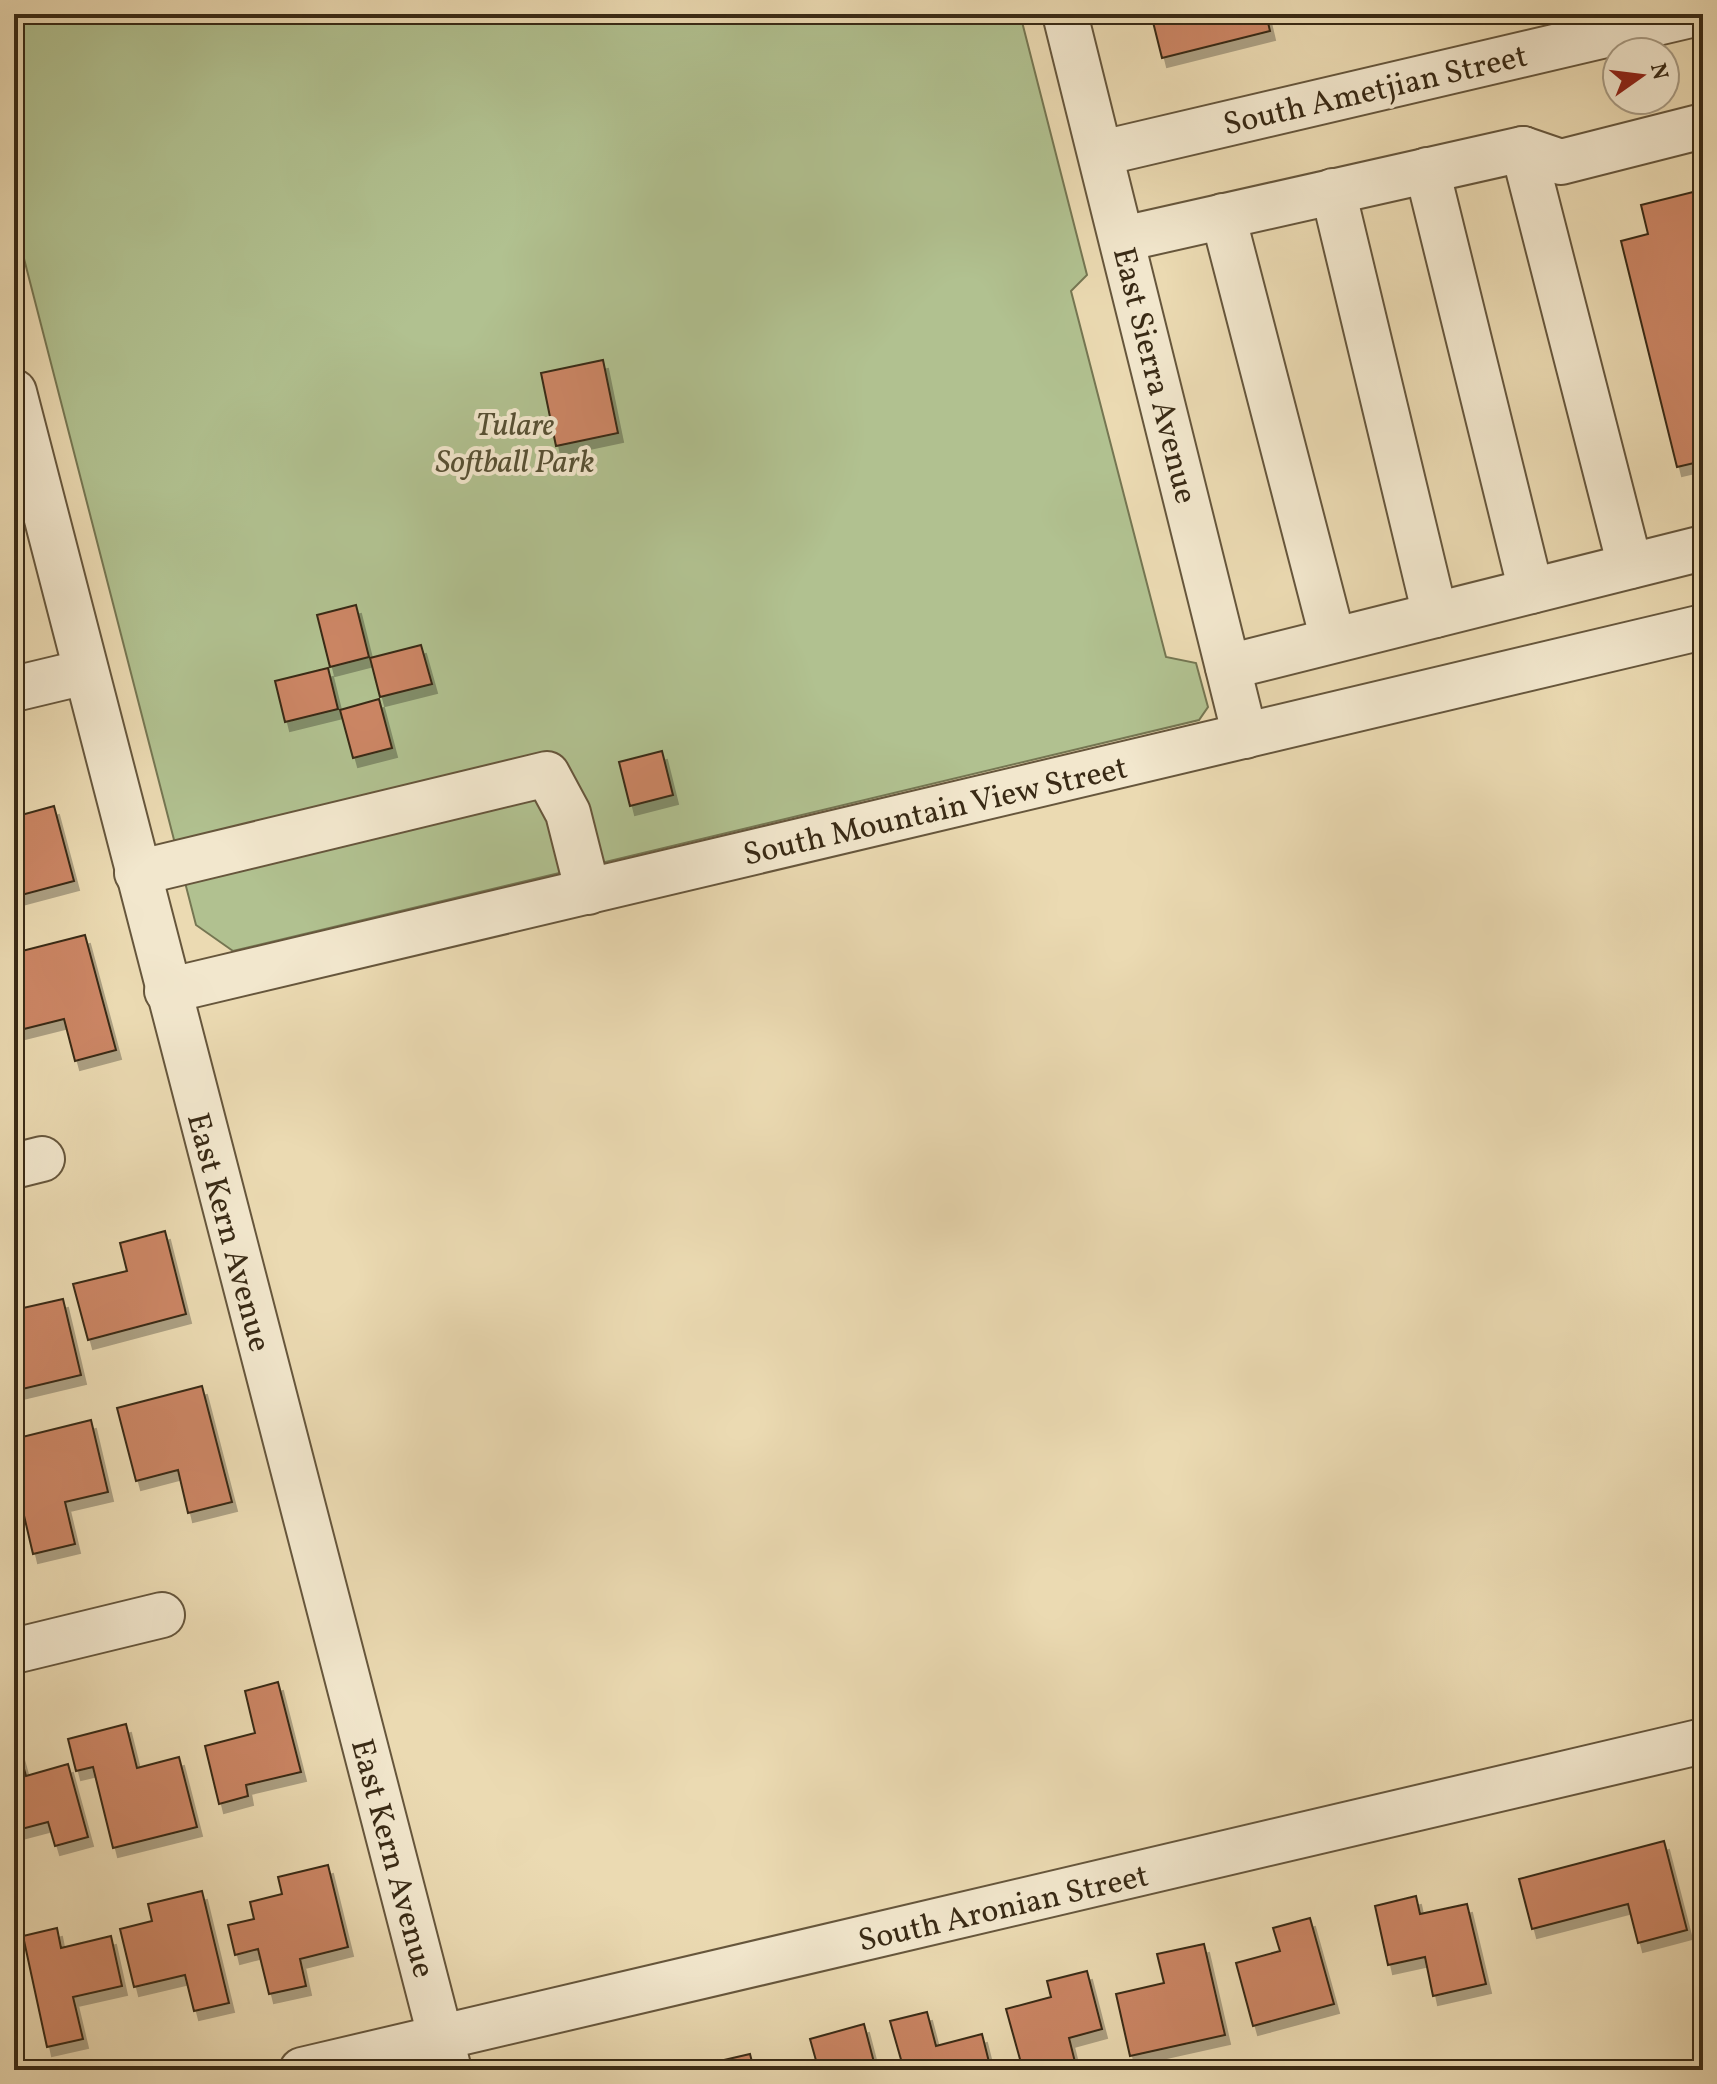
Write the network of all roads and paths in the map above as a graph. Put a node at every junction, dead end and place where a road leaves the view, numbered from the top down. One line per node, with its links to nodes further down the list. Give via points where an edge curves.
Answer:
1 (1065, 14): 5 (street, East Sierra Avenue)
2 (1695, 14): 5 (street, South Ametjian Street)
3 (1703, 126): 4 (street, via 1561,162)
4 (1523, 149): 6 (street); 12 (street)
5 (1102, 153): 9 (street, East Sierra Avenue)
6 (1427, 170): 7 (street); 13 (street)
7 (1333, 191): 8 (street); 14 (street)
8 (1223, 216): 9 (street); 16 (street)
9 (1123, 239): 17 (street, East Sierra Avenue)
10 (14, 392): 18 (street, East Kern Avenue)
11 (1703, 548): 12 (street)
12 (1630, 566): 13 (street)
13 (1531, 591): 14 (street)
14 (1435, 615): 16 (street)
15 (1703, 627): 20 (street, South Mountain View Street)
16 (1333, 640): 17 (street)
17 (1228, 667): 20 (street, East Sierra Avenue)
18 (85, 672): 19 (street); 21 (street, East Kern Avenue)
19 (14, 689)
20 (1245, 736): 22 (street, South Mountain View Street)
21 (137, 873): 22 (street, via 547,774 568,813); 23 (street, East Kern Avenue)
22 (588, 892): 23 (street, South Mountain View Street)
23 (167, 991): 27 (street, East Kern Avenue)
24 (162, 1615): 25 (street)
25 (14, 1651)
26 (1703, 1741): 27 (street, South Aronian Street)
27 (445, 2055): 28 (street, South Aronian Street)
28 (302, 2070)

